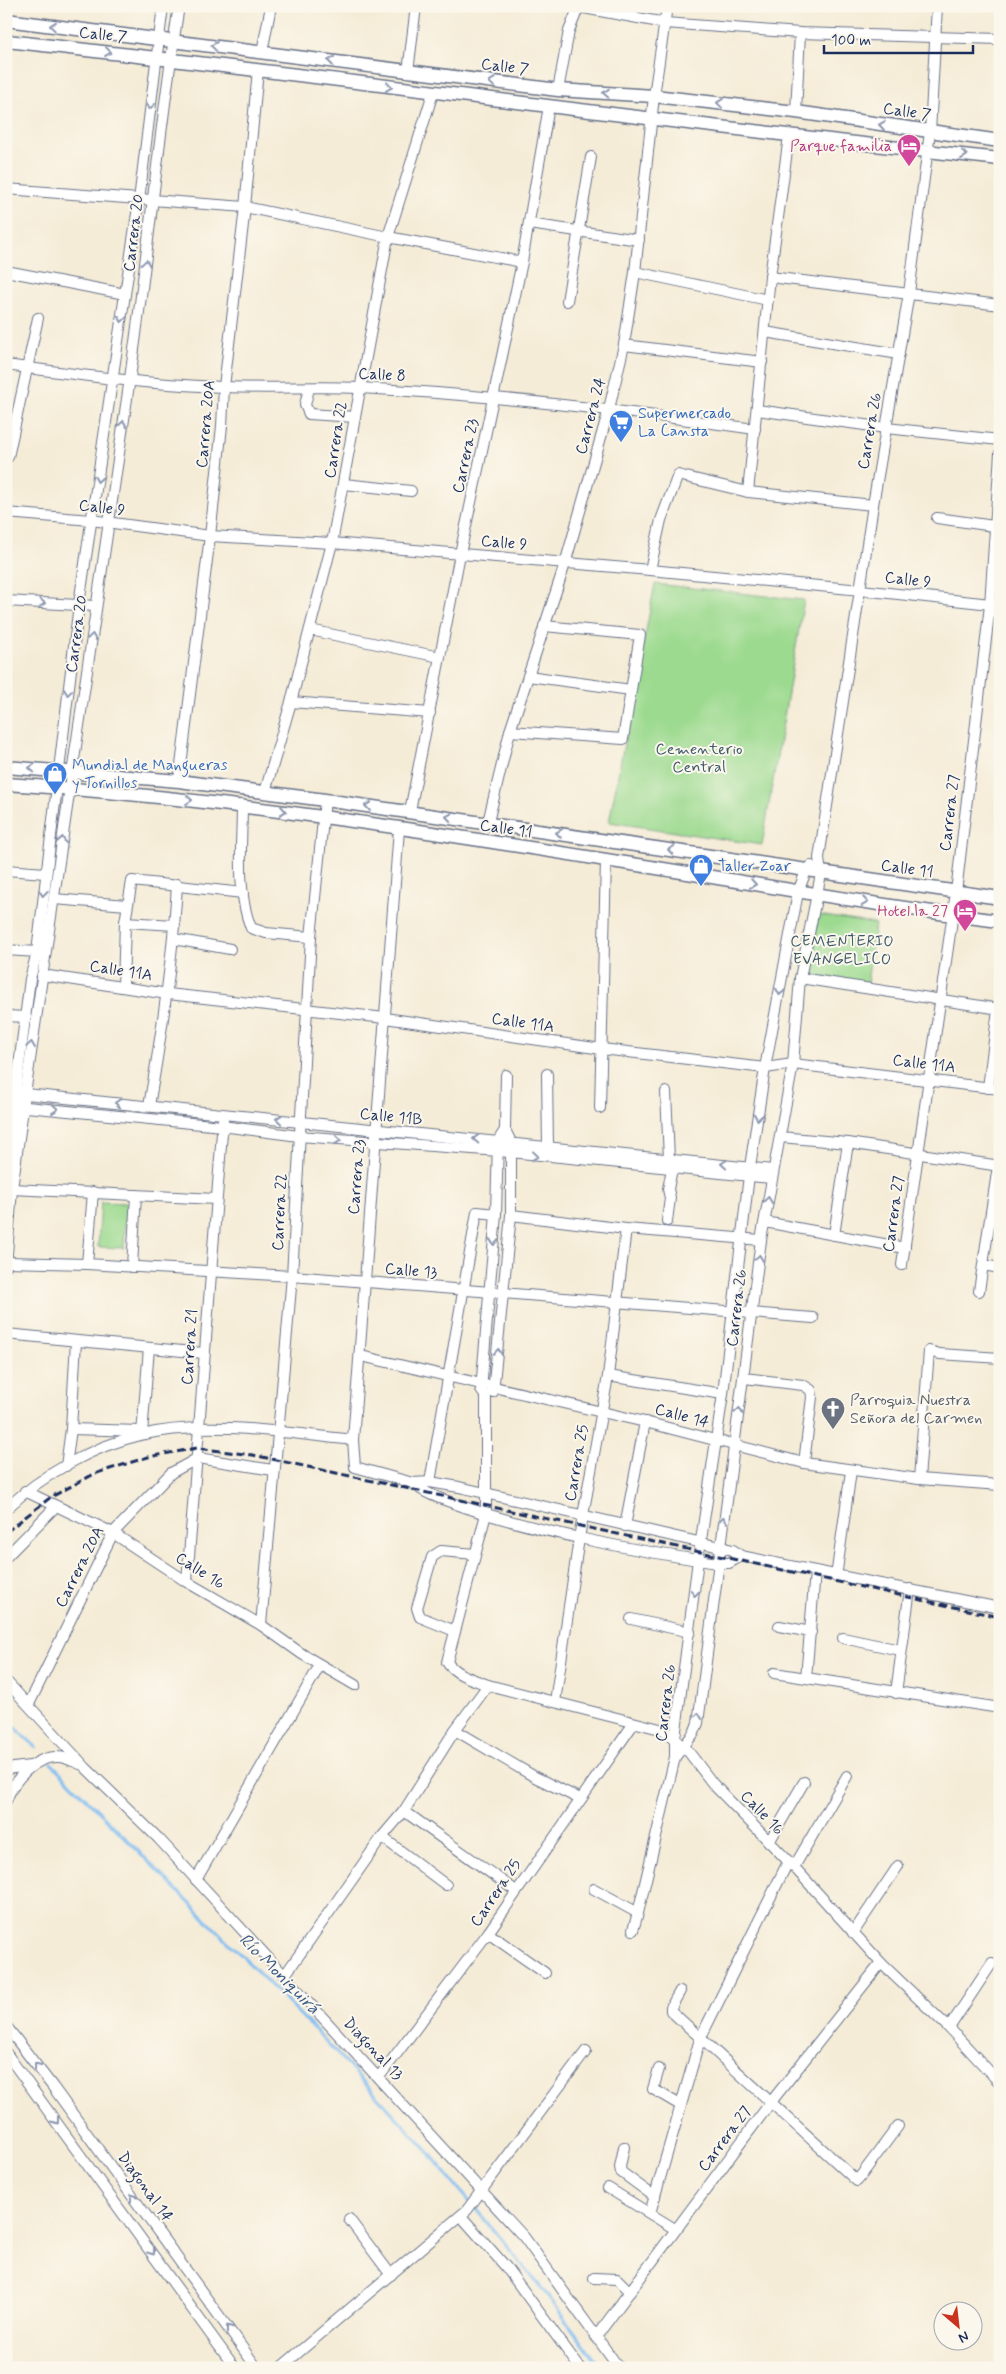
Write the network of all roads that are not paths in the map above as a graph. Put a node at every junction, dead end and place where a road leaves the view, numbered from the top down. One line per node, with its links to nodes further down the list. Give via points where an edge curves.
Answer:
1 (163, 6): 12 (street, Carrera 20)
2 (179, 6): 14 (street, Carrera 20)
3 (271, 6): 16 (street)
4 (416, 6): 20 (street)
5 (577, 6): 9 (street); 21 (street)
6 (667, 6): 9 (street, Carrera 24)
7 (937, 6): 11 (street, Carrera 26)
8 (6, 20): 12 (main road, Calle 7, one-way to 8)
9 (665, 22): 10 (street); 23 (street, Carrera 24)
10 (800, 34): 11 (street); 25 (street)
11 (935, 37): 13 (street); 27 (street, Carrera 26)
12 (158, 39): 14 (main road, Calle 7); 17 (street, Carrera 20)
13 (1000, 39)
14 (173, 40): 16 (main road, Calle 7, one-way to 14); 18 (street, Carrera 20)
15 (6, 41): 17 (main road, Calle 7, one-way to 17)
16 (262, 52): 20 (main road, Calle 7, one-way to 16)
17 (155, 57): 18 (main road, Calle 7); 34 (street, Carrera 20, one-way to 34)
18 (169, 60): 19 (main road, Calle 7); 35 (street, Carrera 20)
19 (258, 70): 22 (main road, Calle 7, one-way to 22); 36 (street, Carrera 20A)
20 (408, 72): 21 (main road, Calle 7, one-way to 20)
21 (558, 90): 23 (main road, Calle 7, one-way to 21)
22 (433, 93): 24 (main road, Calle 7); 39 (street, Carrera 22)
23 (654, 96): 25 (main road, Calle 7, one-way to 23); 26 (street, Carrera 24)
24 (549, 106): 26 (main road, Calle 7); 37 (street, Carrera 23)
25 (796, 112): 27 (main road, Calle 7, one-way to 25)
26 (653, 120): 28 (main road, Calle 7); 40 (street, Carrera 24)
27 (930, 132): 29 (main road, Calle 7); 30 (street, Carrera 26)
28 (789, 136): 30 (main road, Calle 7); 44 (street)
29 (1000, 142)
30 (928, 152): 32 (main road, Calle 7, one-way to 32); 45 (street, Carrera 26)
31 (591, 157): 38 (street)
32 (1000, 159)
33 (6, 188): 34 (street)
34 (139, 200): 35 (street); 46 (street, Carrera 20)
35 (154, 202): 36 (street); 58 (street, Carrera 20, one-way to 35)
36 (245, 207): 39 (street); 59 (street, Carrera 20A)
37 (529, 224): 38 (street); 41 (street, Carrera 23)
38 (577, 231): 40 (street); 48 (street)
39 (388, 237): 41 (street); 61 (street, Carrera 22)
40 (639, 240): 43 (street, Carrera 24)
41 (522, 262): 62 (street, Carrera 23)
42 (6, 270): 46 (street)
43 (635, 272): 47 (street); 52 (street, Carrera 24)
44 (770, 276): 45 (street); 47 (street)
45 (909, 293): 49 (street); 53 (street, Carrera 26)
46 (125, 294): 57 (street, Carrera 20, one-way to 57)
47 (768, 300): 51 (street)
48 (567, 301)
49 (1000, 305)
50 (38, 318): 56 (street)
51 (765, 332): 53 (street); 54 (street)
52 (624, 345): 54 (street); 63 (street, Carrera 24)
53 (899, 354): 66 (street, Carrera 26)
54 (762, 362): 64 (street)
55 (6, 365): 56 (street, Calle 8)
56 (25, 368): 57 (street, Calle 8); 70 (street)
57 (114, 380): 58 (street, Calle 8); 77 (street, Carrera 20, one-way to 77)
58 (130, 380): 59 (street, Calle 8); 78 (street, Carrera 20, one-way to 58)
59 (224, 387): 60 (street, Calle 8); 80 (street, Carrera 20A)
60 (309, 388): 61 (street, Calle 8); 65 (street, via 305,405 309,414)
61 (359, 388): 62 (street, Calle 8); 65 (street, Carrera 22)
62 (494, 398): 63 (street, Calle 8); 82 (street, Carrera 23)
63 (609, 410): 67 (street, Calle 8); 83 (street, Carrera 24)
64 (757, 410): 66 (street); 67 (street)
65 (355, 416): 71 (street, Carrera 22)
66 (886, 428): 68 (street); 74 (street, Carrera 26)
67 (755, 429): 73 (street)
68 (1000, 440)
69 (1000, 453): 79 (street, Carrera 27)
70 (8, 457)
71 (344, 484): 72 (street); 81 (street, Carrera 22)
72 (411, 491)
73 (748, 492): 74 (street); 84 (street, via 678,474 661,520)
74 (873, 505): 85 (street, Carrera 26)
75 (6, 513): 77 (street, Calle 9)
76 (937, 518): 79 (street)
77 (91, 520): 78 (street, Calle 9); 87 (street, Carrera 20)
78 (108, 524): 80 (street, Calle 9); 89 (street, Carrera 20)
79 (994, 526): 88 (street, Carrera 27)
80 (210, 536): 81 (street, Calle 9); 101 (street, Carrera 20A)
81 (332, 543): 82 (street, Calle 9); 91 (street, Carrera 22)
82 (460, 554): 83 (street, Calle 9); 92 (street, Carrera 23)
83 (565, 564): 84 (street, Calle 9); 90 (street, Carrera 24)
84 (650, 570): 85 (street, Calle 9)
85 (861, 590): 88 (street, Calle 9); 112 (street, Carrera 26)
86 (6, 601): 87 (street, one-way to 87)
87 (79, 604): 89 (street); 99 (street, Carrera 20, one-way to 99)
88 (995, 605): 120 (street, Carrera 27)
89 (96, 606): 100 (street, Carrera 20, one-way to 89)
90 (544, 626): 93 (street, Carrera 24); 94 (street, via 640,635)
91 (310, 630): 92 (street); 95 (street, Carrera 22)
92 (440, 657): 96 (street, Carrera 23)
93 (528, 676): 94 (street); 97 (street, Carrera 24)
94 (631, 690): 97 (street, via 623,739)
95 (291, 702): 96 (street); 105 (street, Carrera 22)
96 (430, 713): 108 (street, Carrera 23)
97 (510, 732): 110 (street, Carrera 24)
98 (6, 767): 99 (main road, Calle 11, one-way to 98)
99 (58, 770): 100 (main road, Calle 11); 103 (street, Carrera 20)
100 (72, 772): 101 (main road, Calle 11); 104 (street, Carrera 20)
101 (179, 781): 105 (main road, Calle 11)
102 (6, 784): 103 (main road, Calle 11)
103 (55, 787): 104 (main road, Calle 11); 116 (street, Carrera 20)
104 (71, 789): 107 (main road, Calle 11, one-way to 107); 124 (street, Carrera 20, one-way to 104)
105 (265, 792): 106 (main road, Calle 11)
106 (326, 800): 108 (main road, Calle 11, one-way to 106); 109 (street, Carrera 22)
107 (242, 805): 109 (main road, Calle 11, one-way to 109); 121 (street)
108 (410, 812): 110 (main road, Calle 11, one-way to 108)
109 (324, 816): 111 (main road, Calle 11); 130 (street, Carrera 22)
110 (488, 822): 115 (main road, Calle 11, one-way to 110)
111 (399, 829): 113 (main road, Calle 11); 144 (street, Carrera 23)
112 (818, 858): 115 (street, Carrera 26); 117 (street, Carrera 26)
113 (606, 860): 119 (main road, Calle 11, one-way to 119); 145 (street)
114 (6, 870): 116 (street)
115 (806, 871): 117 (main road, Calle 11); 119 (street, Carrera 26)
116 (45, 873): 134 (street, Carrera 20, one-way to 134)
117 (821, 874): 120 (main road, Calle 11); 122 (street, Carrera 26)
118 (177, 884): 121 (street); 125 (street, via 132,881); 129 (street)
119 (798, 892): 122 (main road, Calle 11); 147 (street, Carrera 26, one-way to 147)
120 (956, 892): 123 (main road, Calle 11); 126 (street, Carrera 27)
121 (243, 893): 130 (street, via 247,918 251,928 257,932)
122 (817, 894): 126 (main road, Calle 11, one-way to 126); 136 (street, Carrera 26)
123 (1000, 898)
124 (54, 899): 125 (street); 135 (street, Carrera 20)
125 (127, 904): 128 (street)
126 (952, 915): 127 (main road, Calle 11); 139 (street, Carrera 27)
127 (1000, 921)
128 (125, 922): 129 (street); 137 (street)
129 (175, 925): 131 (street)
130 (312, 937): 141 (street, Carrera 22)
131 (174, 939): 132 (street); 138 (street)
132 (230, 949)
133 (6, 950): 134 (street)
134 (37, 952): 143 (street, Carrera 20)
135 (42, 975): 137 (street, Calle 11A); 154 (street, Carrera 20, one-way to 135)
136 (800, 978): 139 (street); 146 (street, Carrera 26)
137 (123, 987): 138 (street, Calle 11A)
138 (168, 994): 141 (street, Calle 11A); 156 (street)
139 (940, 1001): 140 (street); 150 (street, Carrera 27)
140 (999, 1009): 151 (street)
141 (307, 1010): 144 (street, Calle 11A); 159 (street, Carrera 22)
142 (6, 1016): 143 (street)
143 (26, 1017): 154 (street, Carrera 20)
144 (385, 1018): 145 (street, Calle 11A); 162 (street, Carrera 23)
145 (602, 1049): 147 (street, Calle 11A); 157 (street)
146 (793, 1064): 147 (street, Calle 11A); 150 (street, Calle 11A); 164 (street, Carrera 26)
147 (765, 1068): 176 (street, Carrera 26, one-way to 176)
148 (547, 1074): 169 (street)
149 (506, 1075): 161 (street)
150 (929, 1080): 151 (street, Calle 11A); 172 (street, Carrera 27)
151 (988, 1088): 152 (street, Calle 11A)
152 (1000, 1089)
153 (666, 1092): 173 (street)
154 (16, 1093): 155 (street, Carrera 20); 156 (street, Calle 11B, one-way to 154)
155 (14, 1106): 160 (street, Calle 11B, one-way to 160); 175 (street, Carrera 20); 178 (street, Carrera 20)
156 (149, 1106): 158 (street, Calle 11B)
157 (600, 1108)
158 (224, 1114): 159 (street, Calle 11B, one-way to 158); 160 (street, Carrera 21)
159 (300, 1120): 162 (street, Calle 11B); 163 (street, Carrera 22)
160 (222, 1126): 163 (street, Calle 11B); 181 (street, Carrera 21)
161 (505, 1130): 165 (street); 166 (street)
162 (376, 1131): 165 (street, Calle 11B, one-way to 162); 167 (street, Carrera 23)
163 (299, 1136): 167 (street, Calle 11B, one-way to 167); 198 (street, Carrera 22)
164 (780, 1137): 168 (street); 177 (street, Carrera 26)
165 (498, 1140): 166 (street, Calle 11B); 170 (street)
166 (511, 1142): 169 (street, Calle 11B); 171 (street)
167 (374, 1143): 170 (street, Calle 11B); 199 (street, Carrera 23)
168 (848, 1143): 172 (street); 187 (street)
169 (548, 1147): 173 (street, Calle 11B)
170 (499, 1151): 171 (street, Calle 11B); 182 (street)
171 (511, 1153): 173 (street, Calle 11B, one-way to 173); 183 (street)
172 (918, 1154): 174 (street); 190 (street, Carrera 27)
173 (670, 1164): 176 (street, Calle 11B); 184 (street)
174 (999, 1166): 194 (street)
175 (6, 1168)
176 (750, 1172): 177 (street, Calle 11B); 188 (street, Carrera 26)
177 (772, 1174): 185 (street, Carrera 26, one-way to 177)
178 (12, 1188): 179 (street); 191 (street, Carrera 20)
179 (93, 1192): 180 (street); 192 (street)
180 (136, 1195): 181 (street); 195 (street)
181 (216, 1199): 197 (street, Carrera 21)
182 (496, 1214): 200 (street, via 477,1212); 202 (street, one-way to 202)
183 (511, 1215): 186 (street); 203 (street)
184 (667, 1221)
185 (765, 1222): 187 (street); 189 (street, Carrera 26)
186 (626, 1229): 188 (street); 204 (street, Carrera 25)
187 (834, 1235): 190 (street)
188 (742, 1237): 189 (street); 205 (street, Carrera 26)
189 (761, 1240): 206 (street, Carrera 26, one-way to 189)
190 (905, 1248): 193 (street, Carrera 27)
191 (6, 1264): 192 (street, Calle 13)
192 (87, 1264): 195 (street, Calle 13)
193 (902, 1265)
194 (983, 1265): 196 (street); 201 (street)
195 (132, 1267): 197 (street, Calle 13)
196 (1000, 1268)
197 (210, 1273): 198 (street, Calle 13); 211 (street, Carrera 21)
198 (292, 1276): 199 (street, Calle 13); 225 (street, Carrera 22)
199 (364, 1282): 200 (street, Calle 13); 212 (street, Carrera 23)
200 (463, 1290): 202 (street, Calle 13); 214 (street)
201 (979, 1291)
202 (490, 1292): 203 (street, Calle 13); 217 (street)
203 (503, 1293): 204 (street, Calle 13); 218 (street, one-way to 203)
204 (617, 1302): 205 (street, Calle 13); 215 (street, Carrera 25)
205 (732, 1312): 206 (street, Calle 13); 219 (street, Carrera 26)
206 (751, 1312): 207 (street, Calle 13); 216 (street, Carrera 26)
207 (812, 1318)
208 (6, 1334): 209 (street)
209 (76, 1341): 210 (street); 224 (street)
210 (149, 1348): 211 (street); 226 (street)
211 (204, 1352): 223 (street, Carrera 21)
212 (361, 1356): 214 (street, Calle 14); 227 (street, Carrera 23)
213 (1000, 1358): 235 (street, via 929,1351)
214 (448, 1375): 217 (street, Calle 14); 236 (street)
215 (608, 1376): 219 (street); 221 (street, Carrera 25)
216 (744, 1378): 229 (street, Carrera 26, one-way to 216); 231 (street, via 803,1386 811,1390)
217 (482, 1385): 218 (street, Calle 14); 220 (street, via 481,1390)
218 (494, 1387): 220 (street); 221 (street, Calle 14)
219 (723, 1394): 228 (street, Carrera 26)
220 (486, 1397): 240 (street)
221 (601, 1412): 222 (street, Calle 14); 244 (street, Carrera 25)
222 (645, 1422): 228 (street, Calle 14); 245 (street)
223 (199, 1428): 225 (street); 226 (street); 230 (street, Carrera 21)
224 (71, 1429): 226 (street); 232 (street)
225 (279, 1432): 227 (street); 233 (street, Carrera 22)
226 (141, 1433): 232 (street)
227 (353, 1440): 237 (street, Carrera 23, via 355,1467)
228 (716, 1441): 229 (street, Calle 14); 248 (street, Carrera 26)
229 (734, 1445): 231 (street, Calle 14); 249 (street, Carrera 26, one-way to 229)
230 (198, 1458): 233 (street); 246 (street, Carrera 20A, via 171,1473); 257 (street, Carrera 21)
231 (804, 1464): 234 (street, Calle 14)
232 (66, 1466): 239 (street)
233 (273, 1470): 261 (street, Carrera 22)
234 (850, 1471): 235 (street, Calle 14); 256 (street)
235 (920, 1479): 238 (street, Calle 14)
236 (430, 1482): 237 (street); 240 (street)
237 (413, 1484): 243 (street, via 421,1491)
238 (1000, 1485)
239 (25, 1491): 241 (street, Calle 16); 242 (street)
240 (486, 1494): 243 (street); 244 (street)
241 (56, 1506): 246 (street, Calle 16); 252 (street)
242 (6, 1509)
243 (486, 1514): 247 (street); 250 (street)
244 (583, 1517): 245 (street); 247 (street, Carrera 25)
245 (625, 1526): 248 (street)
246 (113, 1533): 257 (street, Calle 16); 276 (street, Carrera 20A)
247 (579, 1538): 253 (street); 275 (street, Carrera 25)
248 (701, 1544): 249 (street); 253 (street, Carrera 26)
249 (719, 1548): 251 (street, via 733,1550); 254 (street, Carrera 26)
250 (475, 1554): 263 (street); 263 (street, via 437,1552 432,1557 417,1608 420,1617)
251 (741, 1556): 254 (street, via 729,1562); 255 (street)
252 (6, 1557)
253 (698, 1560): 254 (street); 264 (street, Carrera 26, one-way to 264)
254 (717, 1562): 281 (street, Carrera 26, one-way to 254, via 698,1723)
255 (815, 1572): 256 (street); 265 (street)
256 (836, 1577): 258 (street)
257 (187, 1582): 261 (street, Calle 16)
258 (910, 1589): 259 (street); 267 (street)
259 (1000, 1608)
260 (631, 1619): 264 (street)
261 (260, 1625): 268 (street, Calle 16)
262 (779, 1626): 265 (street)
263 (455, 1631): 273 (street, Calle 16, via 448,1662 451,1668)
264 (690, 1632): 280 (street, Carrera 26)
265 (811, 1632): 270 (street)
266 (844, 1638): 267 (street)
267 (900, 1650): 274 (street)
268 (320, 1665): 272 (street, Calle 16); 295 (street)
269 (774, 1673): 270 (street)
270 (806, 1678): 274 (street)
271 (6, 1681): 276 (street, Diagonal 13)
272 (355, 1685)
273 (488, 1685): 275 (street, Calle 16); 279 (street)
274 (896, 1693): 277 (street)
275 (555, 1702): 278 (street, Calle 16)
276 (29, 1704): 284 (street, Diagonal 13)
277 (1000, 1708)
278 (634, 1723): 280 (street, Calle 16, via 664,1730); 288 (street, Carrera 25)
279 (455, 1730): 288 (street); 290 (street)
280 (675, 1738): 281 (street, Calle 16); 282 (street, Carrera 26)
281 (684, 1747): 282 (street, Carrera 26); 292 (street, Calle 16, via 713,1784)
282 (675, 1757): 299 (street, Carrera 26)
283 (35, 1764): 284 (street, Diagonal 13, via 56,1756 71,1759); 285 (street, Diagonal 13); 289 (street, Diagonal 13, via 16,1783)
284 (85, 1767): 295 (street, Diagonal 13)
285 (6, 1769)
286 (847, 1776): 293 (street)
287 (804, 1782): 292 (street)
288 (580, 1799): 298 (street, Carrera 25)
289 (6, 1801)
290 (404, 1811): 291 (street); 298 (street)
291 (382, 1837): 296 (street); 306 (street)
292 (769, 1842): 293 (street, Calle 16)
293 (791, 1864): 302 (street, Calle 16); 310 (street)
294 (898, 1866): 302 (street)
295 (196, 1880): 306 (street, Diagonal 13)
296 (446, 1885)
297 (594, 1889): 299 (street)
298 (516, 1891): 301 (street, Carrera 25)
299 (638, 1913): 300 (street, Carrera 26)
300 (633, 1930)
301 (488, 1933): 305 (street); 314 (street, Carrera 25)
302 (853, 1933): 303 (street, Calle 16)
303 (881, 1962): 309 (street, Calle 16); 316 (street, Carrera 27)
304 (992, 1963): 309 (street)
305 (545, 1973)
306 (285, 1975): 314 (street, Diagonal 13)
307 (680, 1991): 310 (street, via 672,2011)
308 (6, 2026): 332 (street, Diagonal 14, one-way to 308)
309 (949, 2028): 315 (street, Calle 16)
310 (700, 2039): 316 (street); 317 (street)
311 (586, 2051): 321 (street)
312 (6, 2053): 331 (street, Diagonal 14, one-way to 331)
313 (659, 2069): 317 (street, via 653,2089)
314 (379, 2077): 321 (street, Diagonal 13)
315 (1000, 2083)
316 (771, 2102): 318 (street, via 857,2181); 326 (street, Carrera 27)
317 (680, 2105): 322 (street)
318 (898, 2126)
319 (624, 2147): 322 (street, via 621,2172)
320 (608, 2188): 324 (street)
321 (479, 2195): 323 (street); 330 (street, Diagonal 13, via 524,2237)
322 (655, 2197): 324 (street)
323 (464, 2213): 327 (street); 334 (street)
324 (650, 2213): 326 (street)
325 (348, 2219): 327 (street)
326 (675, 2229): 329 (street, Carrera 27)
327 (391, 2276): 333 (street)
328 (594, 2278): 329 (street, via 617,2279)
329 (630, 2292): 330 (street, Carrera 27)
330 (596, 2336): 335 (street, Diagonal 13)
331 (232, 2366)
332 (257, 2368)
333 (280, 2368)
334 (580, 2368)
335 (620, 2368)

